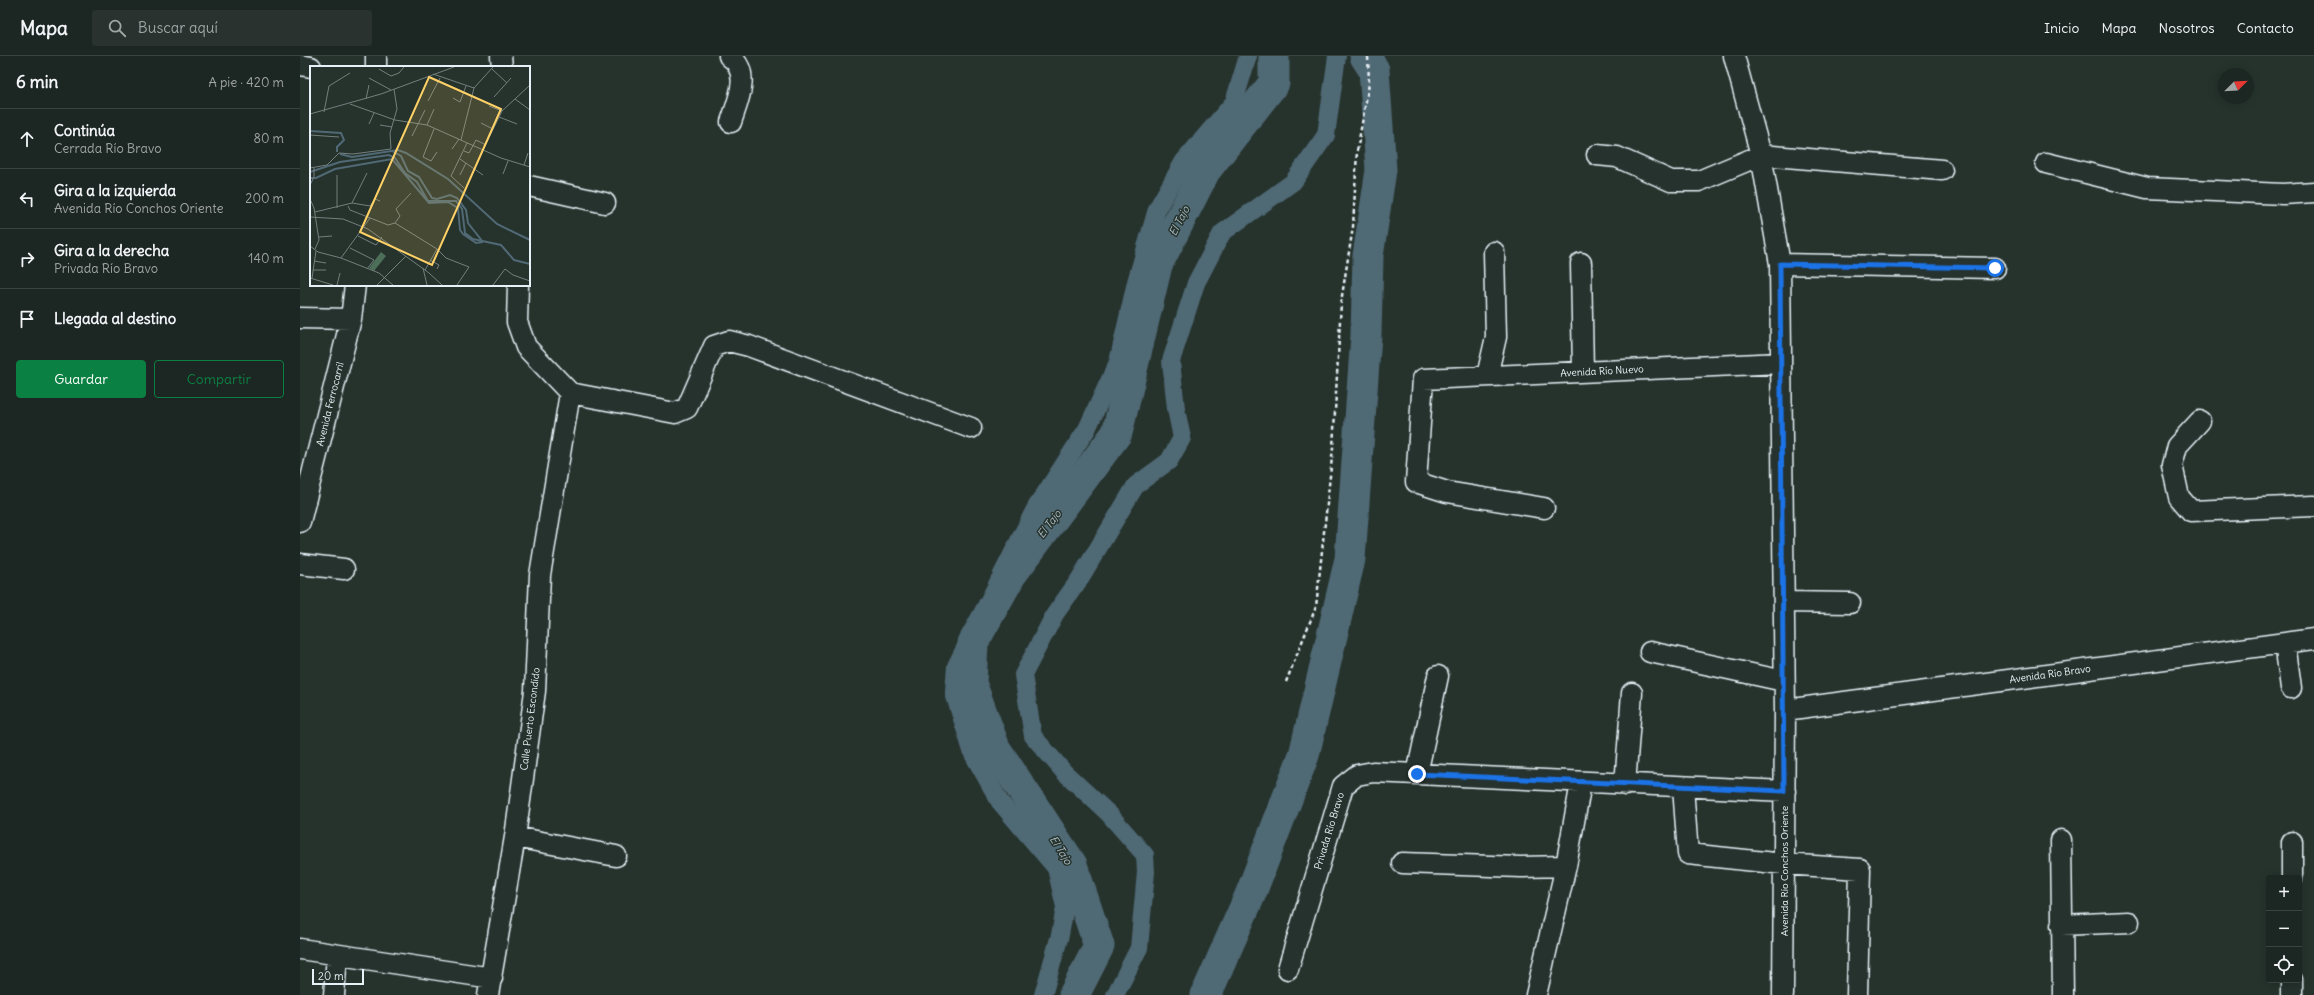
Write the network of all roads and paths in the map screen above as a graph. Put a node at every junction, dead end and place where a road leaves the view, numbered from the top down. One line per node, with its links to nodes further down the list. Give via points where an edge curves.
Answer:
1 (501, 56): 6 (street)
2 (729, 56): 8 (street, via 736,61 742,74 742,92)
3 (1368, 56): 42 (path, via 1369,84 1357,151 1353,226 1341,302 1333,448 1316,607)
4 (1734, 56): 10 (street, Avenida Río Conchos Oriente)
5 (300, 66): 7 (street)
6 (502, 66)
7 (310, 67)
8 (731, 122)
9 (1597, 155): 10 (street, via 1617,157 1672,181 1699,181)
10 (1761, 155): 12 (street); 18 (street, Avenida Río Conchos Oriente)
11 (2046, 163): 14 (street, via 2147,188 2283,194)
12 (1942, 170)
13 (530, 186): 15 (street)
14 (2314, 192)
15 (606, 204)
16 (1494, 252): 26 (street, via 1496,337)
17 (1581, 263): 25 (street)
18 (1780, 264): 19 (street); 24 (street, Avenida Río Conchos Oriente)
19 (1995, 268)
20 (355, 286): 23 (street, Avenida Ferrocarril)
21 (518, 286): 27 (street, via 517,322 526,346)
22 (300, 318): 23 (street)
23 (351, 319): 32 (street, Avenida Ferrocarril)
24 (1781, 363): 25 (street, Avenida Río Nuevo); 35 (street, Avenida Río Conchos Oriente)
25 (1583, 372): 26 (street, Avenida Río Nuevo)
26 (1487, 376): 31 (street, Avenida Río Nuevo, via 1423,379 1416,482 1447,492)
27 (570, 393): 29 (street, via 675,413 687,408 714,346 729,341 749,346); 51 (street, Calle Puerto Escondido, via 540,575 535,691)
28 (2200, 421): 30 (street, via 2177,446 2172,465 2179,497 2191,511)
29 (971, 428)
30 (2314, 506)
31 (1544, 508)
32 (300, 522)
33 (300, 564): 34 (street)
34 (344, 569)
35 (1784, 602): 36 (street); 41 (street, Avenida Río Conchos Oriente)
36 (1850, 603)
37 (2314, 638): 38 (street, Avenida Río Bravo)
38 (2285, 643): 43 (street); 45 (street, Avenida Río Bravo)
39 (1650, 652): 41 (street)
40 (1438, 676): 46 (street)
41 (1784, 681): 45 (street, Avenida Río Conchos Oriente)
42 (1286, 682)
43 (2291, 688)
44 (1632, 693): 48 (street)
45 (1785, 710): 50 (street, Avenida Río Conchos Oriente)
46 (1417, 774): 47 (street, Privada Río Bravo); 63 (street, Privada Río Bravo, via 1373,772 1357,775 1343,786)
47 (1581, 783): 48 (street, Privada Río Bravo); 57 (street)
48 (1625, 785): 49 (street, Privada Río Bravo)
49 (1683, 787): 50 (street, Privada Río Bravo); 56 (street, via 1688,854)
50 (1784, 791): 56 (street, Avenida Río Conchos Oriente)
51 (515, 837): 54 (street); 65 (street, Calle Puerto Escondido)
52 (2061, 840): 60 (street)
53 (2292, 842): 58 (street)
54 (616, 856)
55 (1402, 863): 57 (street)
56 (1784, 864): 68 (street, Avenida Río Conchos Oriente); 69 (street, via 1860,869)
57 (1566, 866): 67 (street)
58 (2292, 875)
59 (2129, 922): 60 (street)
60 (2061, 925): 70 (street)
61 (300, 949): 62 (street, Calle Puerto Escondido)
62 (337, 954): 65 (street, Calle Puerto Escondido); 66 (street)
63 (1288, 969)
64 (2292, 983): 71 (street)
65 (490, 987)
66 (334, 995)
67 (1536, 995)
68 (1783, 995)
69 (1857, 995)
70 (2063, 995)
71 (2292, 995)

